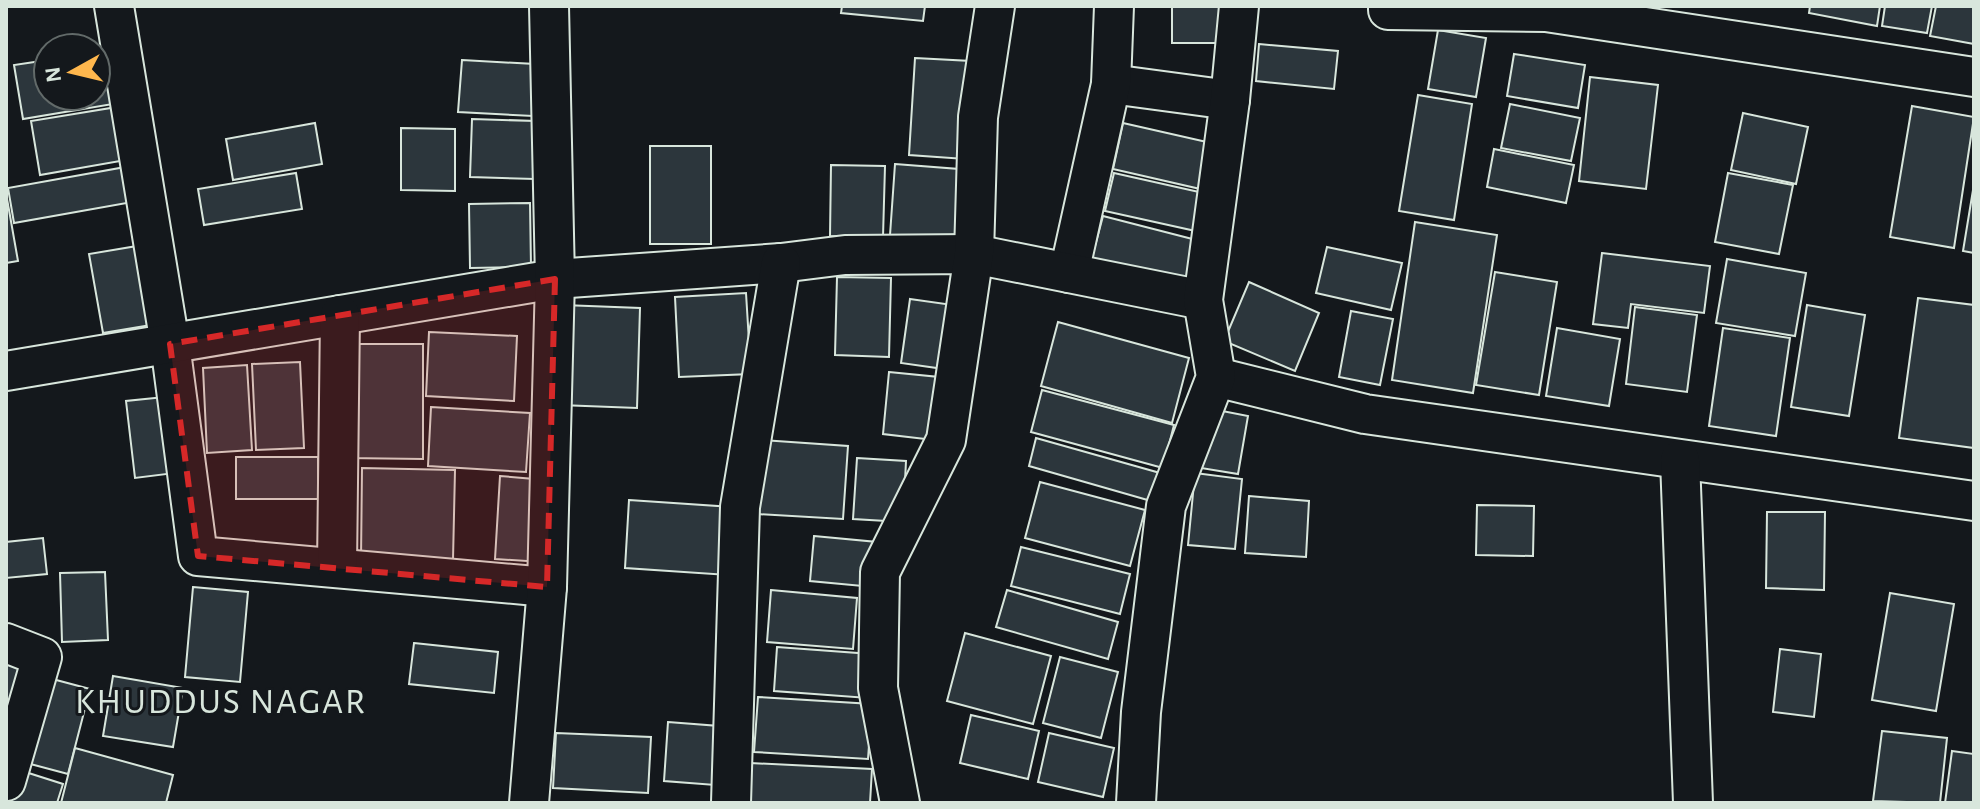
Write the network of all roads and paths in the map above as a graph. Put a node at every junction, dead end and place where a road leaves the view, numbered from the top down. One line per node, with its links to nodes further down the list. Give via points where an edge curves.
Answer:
1 (114, 6): 16 (street)
2 (549, 6): 13 (street)
3 (995, 6): 10 (street, via 978,117)
4 (1114, 6): 8 (street)
5 (1239, 6): 9 (street)
6 (1388, 6): 7 (street, via 1546,12)
7 (1974, 77)
8 (1111, 84): 9 (street); 12 (street)
9 (1230, 100): 14 (street)
10 (974, 254): 11 (street, via 845,255); 12 (street); 27 (street, via 946,440 880,572 878,688)
11 (781, 263): 13 (street); 26 (street, via 740,507)
12 (1069, 273): 14 (street)
13 (555, 279): 15 (street); 22 (street)
14 (1203, 300): 18 (street)
15 (340, 315): 16 (street); 21 (street)
16 (170, 344): 17 (street); 21 (street, via 198,556)
17 (6, 371)
18 (1216, 377): 19 (street, via 1365,414); 28 (street, via 1166,506 1141,712)
19 (1680, 460): 20 (street); 29 (street)
20 (1974, 501)
21 (337, 567): 22 (street)
22 (547, 587): 25 (street)
23 (6, 643): 24 (street, via 42,657)
24 (6, 781)
25 (529, 803)
26 (731, 803)
27 (900, 803)
28 (1136, 803)
29 (1693, 803)

